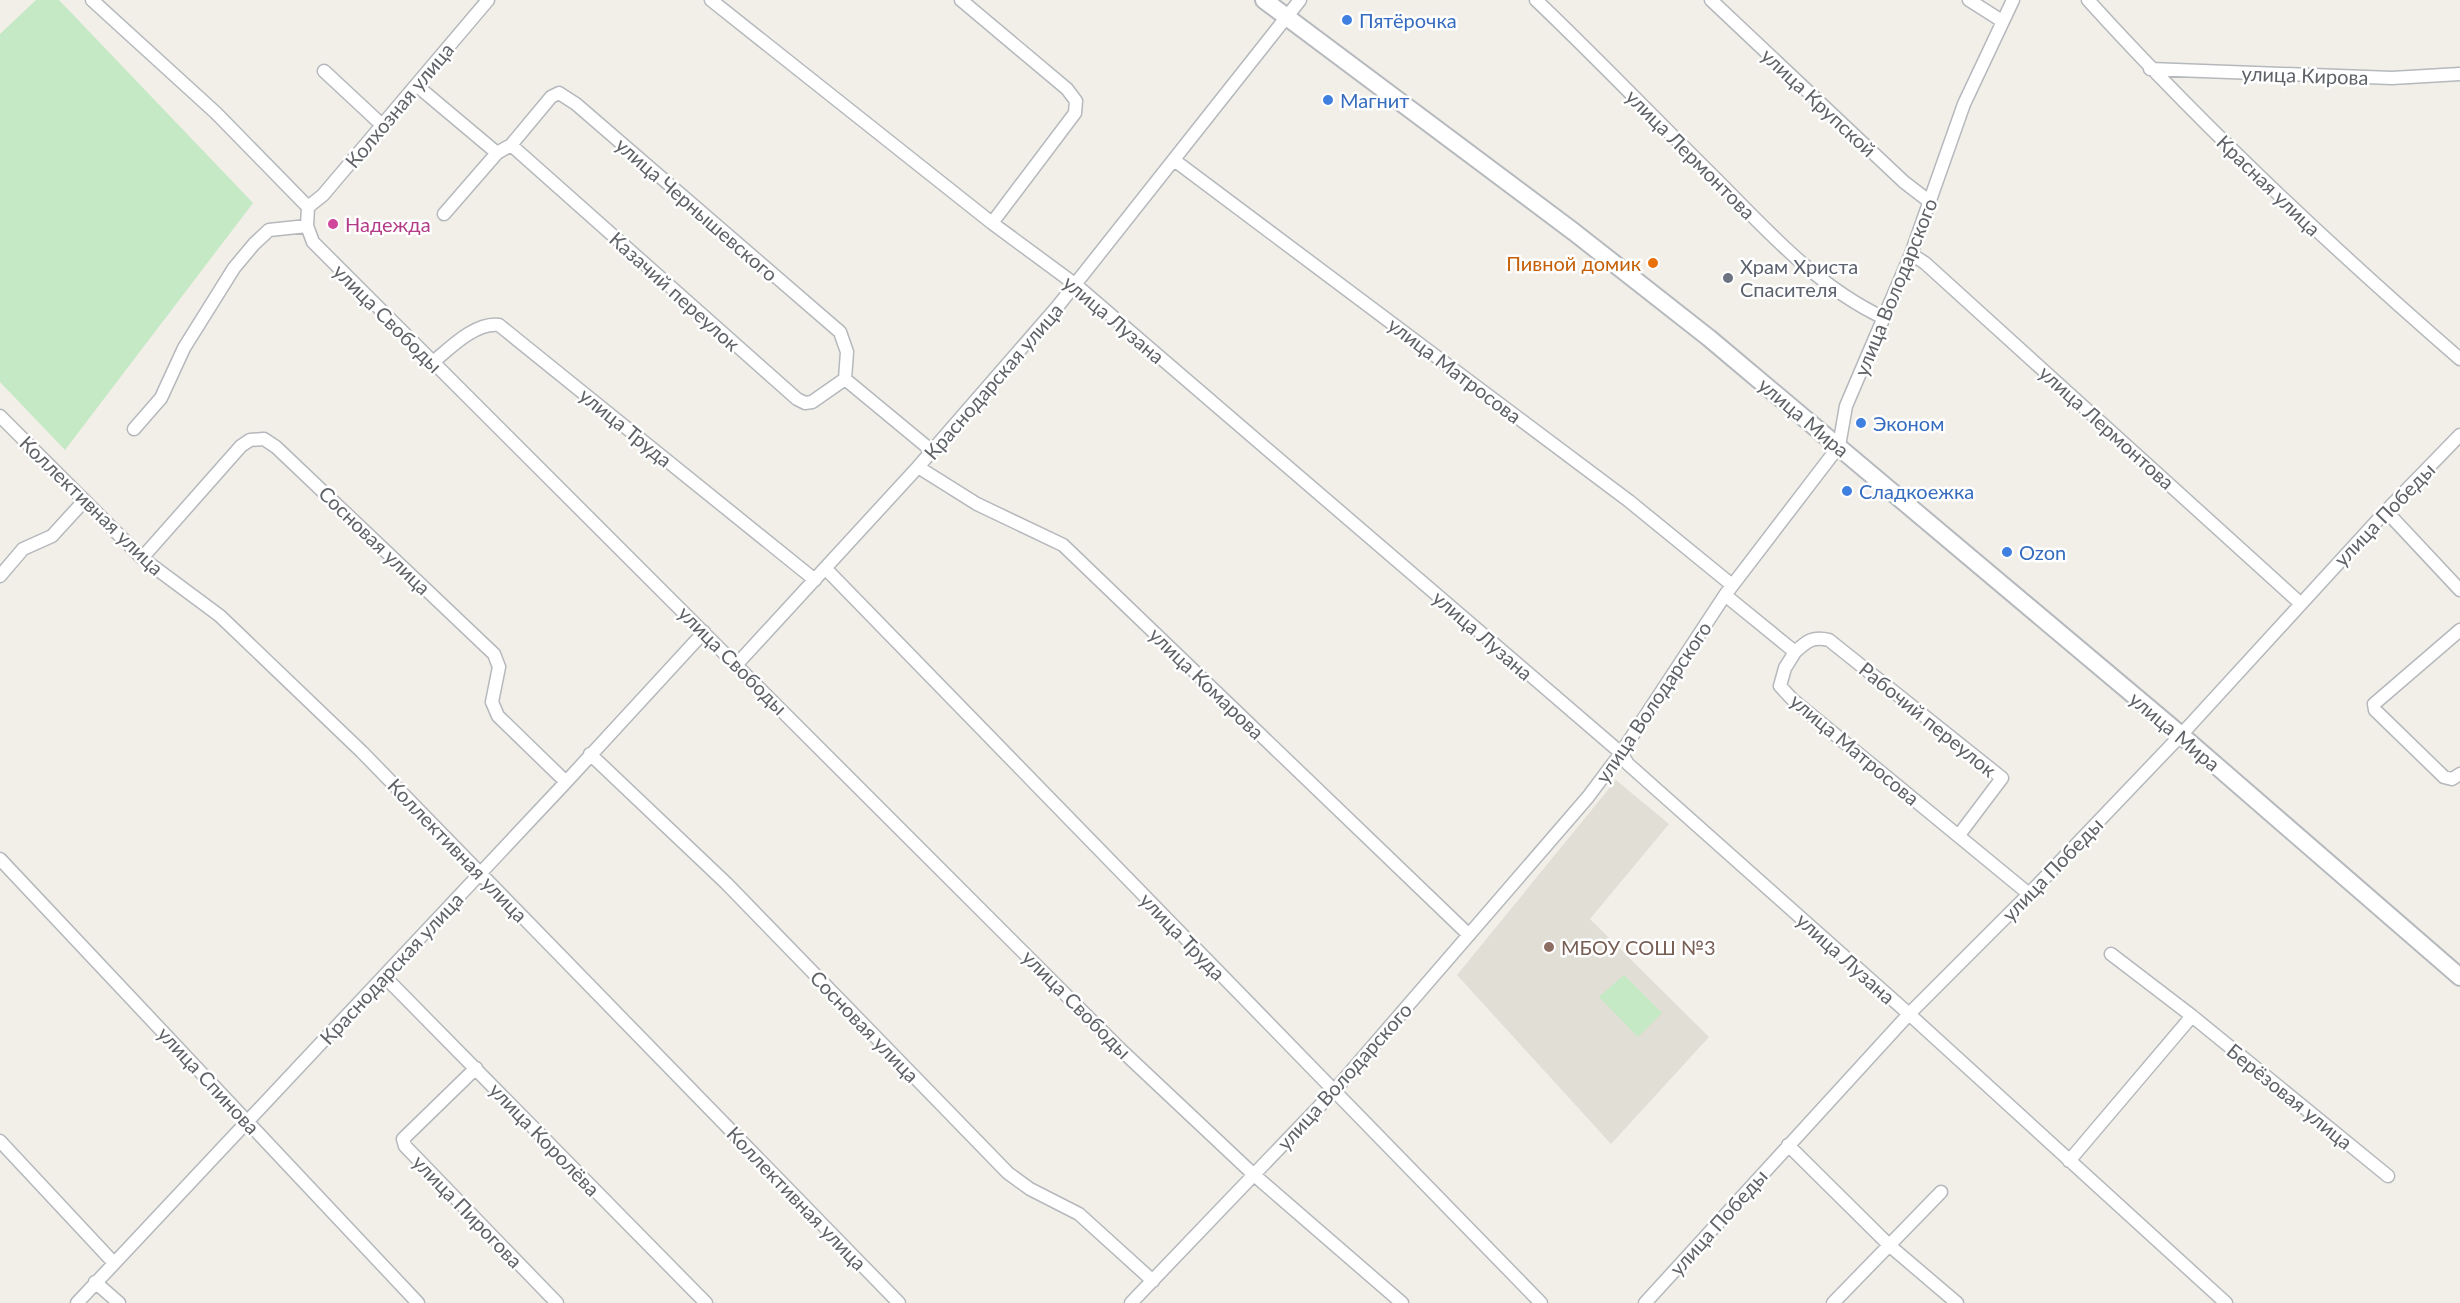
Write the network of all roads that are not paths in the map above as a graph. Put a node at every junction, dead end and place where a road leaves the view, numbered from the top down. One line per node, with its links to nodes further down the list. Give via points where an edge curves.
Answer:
1 (92, 0): 23 (street, via 216,113)
2 (488, 0): 17 (street, Колхозная улица)
3 (711, 0): 25 (street, улица Лузана)
4 (961, 0): 25 (street, via 1067,89 1076,101 1075,113)
5 (1264, 0): 12 (main road, улица Мира)
6 (1300, 0): 12 (street, Краснодарская улица)
7 (1536, 0): 29 (street, улица Лермонтова, via 1798,261)
8 (1711, 0): 22 (street, улица Крупской)
9 (1969, 0): 13 (street)
10 (2013, 0): 13 (street, улица Володарского)
11 (2088, 0): 14 (street, Красная улица)
12 (1286, 16): 21 (street, Краснодарская улица); 36 (main road, улица Мира, via 1592,246)
13 (2002, 21): 22 (street, улица Володарского, via 1964,104)
14 (2150, 69): 16 (street, улица Кирова, via 2391,78); 30 (street, Красная улица, via 2342,256)
15 (324, 71): 18 (street)
16 (2460, 74)
17 (416, 85): 18 (street, Колхозная улица); 20 (street)
18 (382, 125): 23 (street, Колхозная улица, via 323,195)
19 (511, 145): 20 (street, улица Чернышевского); 32 (street, Казачий переулок, via 796,399 812,402); 32 (street, улица Чернышевского, via 551,97 560,93 576,104 840,332 847,352)
20 (497, 153): 24 (street, улица Чернышевского)
21 (1174, 160): 28 (street, Краснодарская улица); 45 (street, улица Матросова, via 1620,494)
22 (1930, 202): 27 (street, улица Володарского)
23 (308, 207): 26 (street, улица Свободы)
24 (444, 214)
25 (992, 223): 28 (street, улица Лузана)
26 (308, 226): 31 (street, улица Свободы, via 313,242); 34 (street, via 269,230 254,244 234,268 184,348 161,398)
27 (1911, 254): 29 (street, улица Володарского); 47 (street, улица Лермонтова, via 1934,270)
28 (1076, 285): 37 (street, Краснодарская улица); 53 (street, улица Лузана)
29 (1884, 318): 36 (street, улица Володарского, via 1846,406)
30 (2460, 359)
31 (432, 363): 44 (street, улица Труда, via 477,329 499,325); 49 (street, улица Свободы)
32 (845, 379): 37 (street)
33 (0, 416): 39 (street, Коллективная улица)
34 (134, 429)
35 (2460, 435): 40 (street, улица Победы)
36 (1839, 446): 45 (street, улица Володарского); 52 (main road, улица Мира)
37 (932, 451): 38 (street, Краснодарская улица)
38 (918, 467): 42 (street, Краснодарская улица); 61 (street, улица Комарова, via 977,504 1063,545)
39 (84, 501): 41 (street, Коллективная улица); 43 (street, via 52,536 23,549)
40 (2386, 511): 46 (street); 47 (street, улица Победы)
41 (142, 558): 56 (street, Сосновая улица, via 241,446 250,440 264,439 494,654 499,667 492,702 498,716); 59 (street, Коллективная улица, via 238,631)
42 (825, 568): 44 (street, Краснодарская улица); 68 (street, улица Труда)
43 (0, 576)
44 (815, 580): 51 (street, Краснодарская улица)
45 (1728, 590): 50 (street, улица Матросова); 53 (street, улица Володарского)
46 (2460, 590)
47 (2300, 603): 52 (street, улица Победы)
48 (2460, 630): 55 (street, via 2374,704 2375,710 2444,777 2452,779)
49 (704, 632): 51 (street, улица Свободы); 54 (street, Краснодарская улица)
50 (1795, 652): 57 (street, улица Матросова, via 1780,686 1792,700); 57 (street, Рабочий переулок, via 1817,637 1829,640 2002,778)
51 (737, 664): 73 (street, улица Свободы, via 1119,1047)
52 (2181, 735): 60 (street, улица Победы); 64 (main road, улица Мира)
53 (1621, 753): 61 (street, улица Володарского); 65 (street, улица Лузана, via 1628,764)
54 (590, 754): 56 (street, Краснодарская улица); 78 (street, Сосновая улица, via 726,883 1008,1173 1079,1214)
55 (2460, 774)
56 (566, 782): 59 (street, Краснодарская улица)
57 (1959, 835): 60 (street, улица Матросова)
58 (0, 859): 69 (street, улица Спинова)
59 (481, 873): 63 (street, Краснодарская улица); 85 (street, Коллективная улица)
60 (2029, 894): 65 (street, улица Победы)
61 (1469, 935): 68 (street, улица Володарского)
62 (2111, 954): 66 (street, Берёзовая улица)
63 (384, 976): 67 (street, улица Королёва); 69 (street, Краснодарская улица)
64 (2460, 977)
65 (1909, 1014): 71 (street, улица Победы); 72 (street, улица Лузана)
66 (2192, 1016): 72 (street); 74 (street, Берёзовая улица)
67 (476, 1068): 83 (street, улица Пирогова, via 403,1139 405,1146); 84 (street, улица Королёва)
68 (1334, 1091): 73 (street, улица Володарского); 88 (street, улица Труда)
69 (247, 1120): 77 (street, Краснодарская улица); 82 (street, улица Спинова)
70 (0, 1141): 77 (street)
71 (1788, 1145): 76 (street); 89 (street, улица Победы)
72 (2069, 1161): 92 (street, улица Лузана)
73 (1253, 1174): 78 (street, улица Володарского); 87 (street, улица Свободы)
74 (2388, 1176)
75 (1941, 1192): 76 (street)
76 (1890, 1246): 90 (street); 91 (street)
77 (113, 1262): 79 (street, Краснодарская улица)
78 (1153, 1281): 86 (street, улица Володарского)
79 (95, 1282): 80 (street, Краснодарская улица); 81 (street)
80 (76, 1303)
81 (119, 1303)
82 (418, 1303)
83 (557, 1303)
84 (706, 1303)
85 (899, 1303)
86 (1131, 1303)
87 (1402, 1303)
88 (1541, 1303)
89 (1645, 1303)
90 (1833, 1303)
91 (1957, 1303)
92 (2226, 1303)

